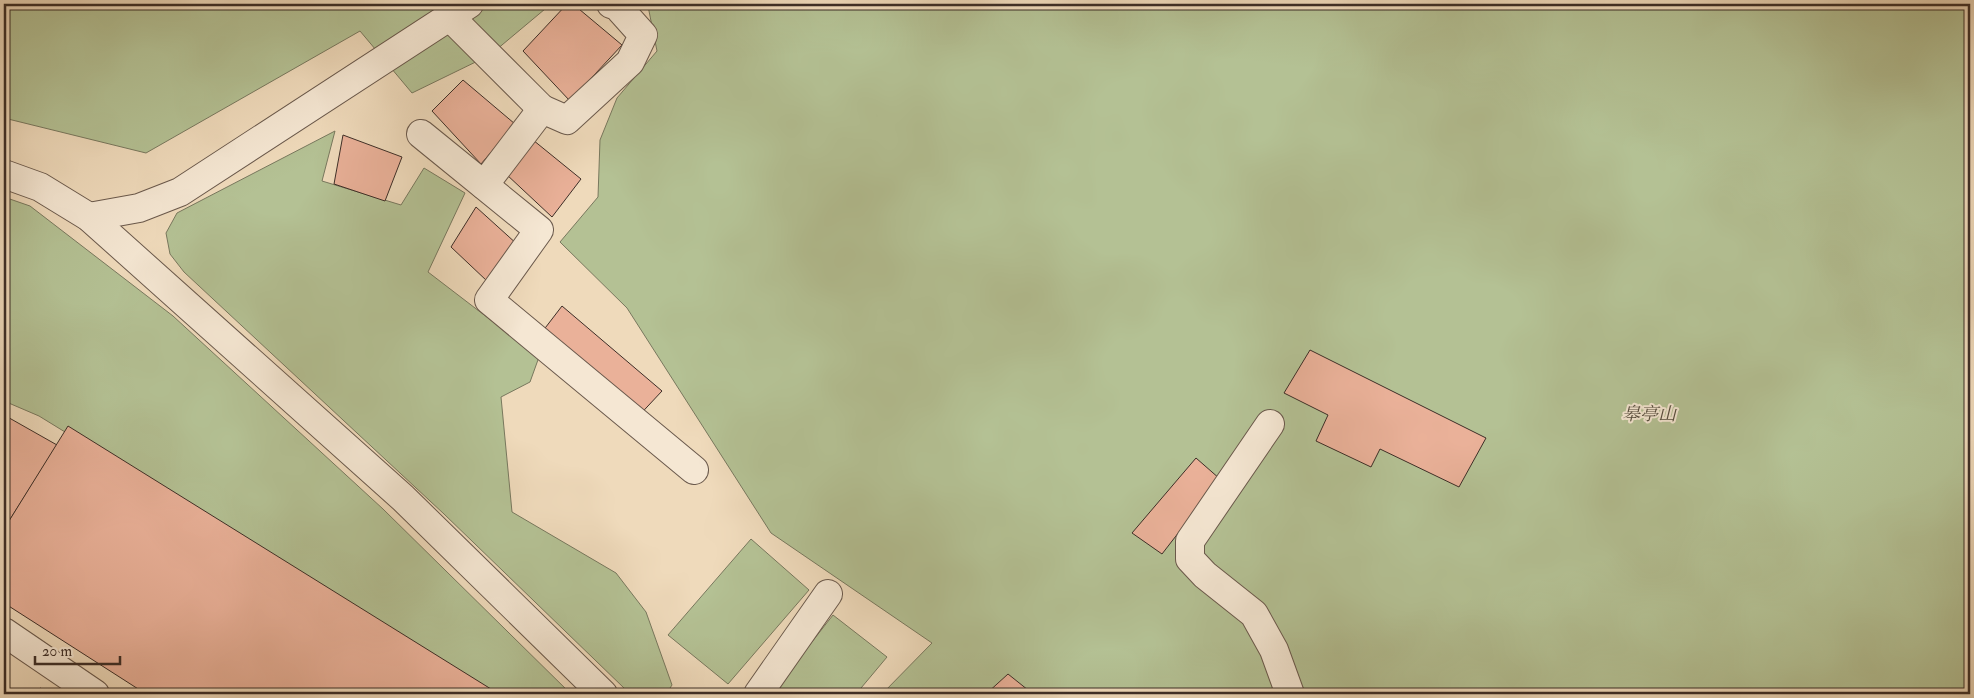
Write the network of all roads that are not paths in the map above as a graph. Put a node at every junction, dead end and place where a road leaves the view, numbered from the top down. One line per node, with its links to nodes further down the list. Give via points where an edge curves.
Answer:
1 (611, 4): 3 (street, via 617,6 643,36 630,62 567,120)
2 (460, 10): 3 (street); 7 (street, via 180,192 139,208)
3 (542, 109): 6 (street)
4 (421, 134): 6 (street)
5 (4, 174): 7 (street, via 40,187)
6 (484, 185): 9 (street, via 539,230 489,300)
7 (89, 217): 13 (street, via 403,498)
8 (1270, 424): 15 (street, via 1190,541 1190,559 1254,614 1274,650)
9 (694, 470)
10 (828, 594): 14 (street)
11 (4, 632): 12 (street)
12 (95, 694)
13 (602, 694)
14 (758, 694)
15 (1290, 694)

